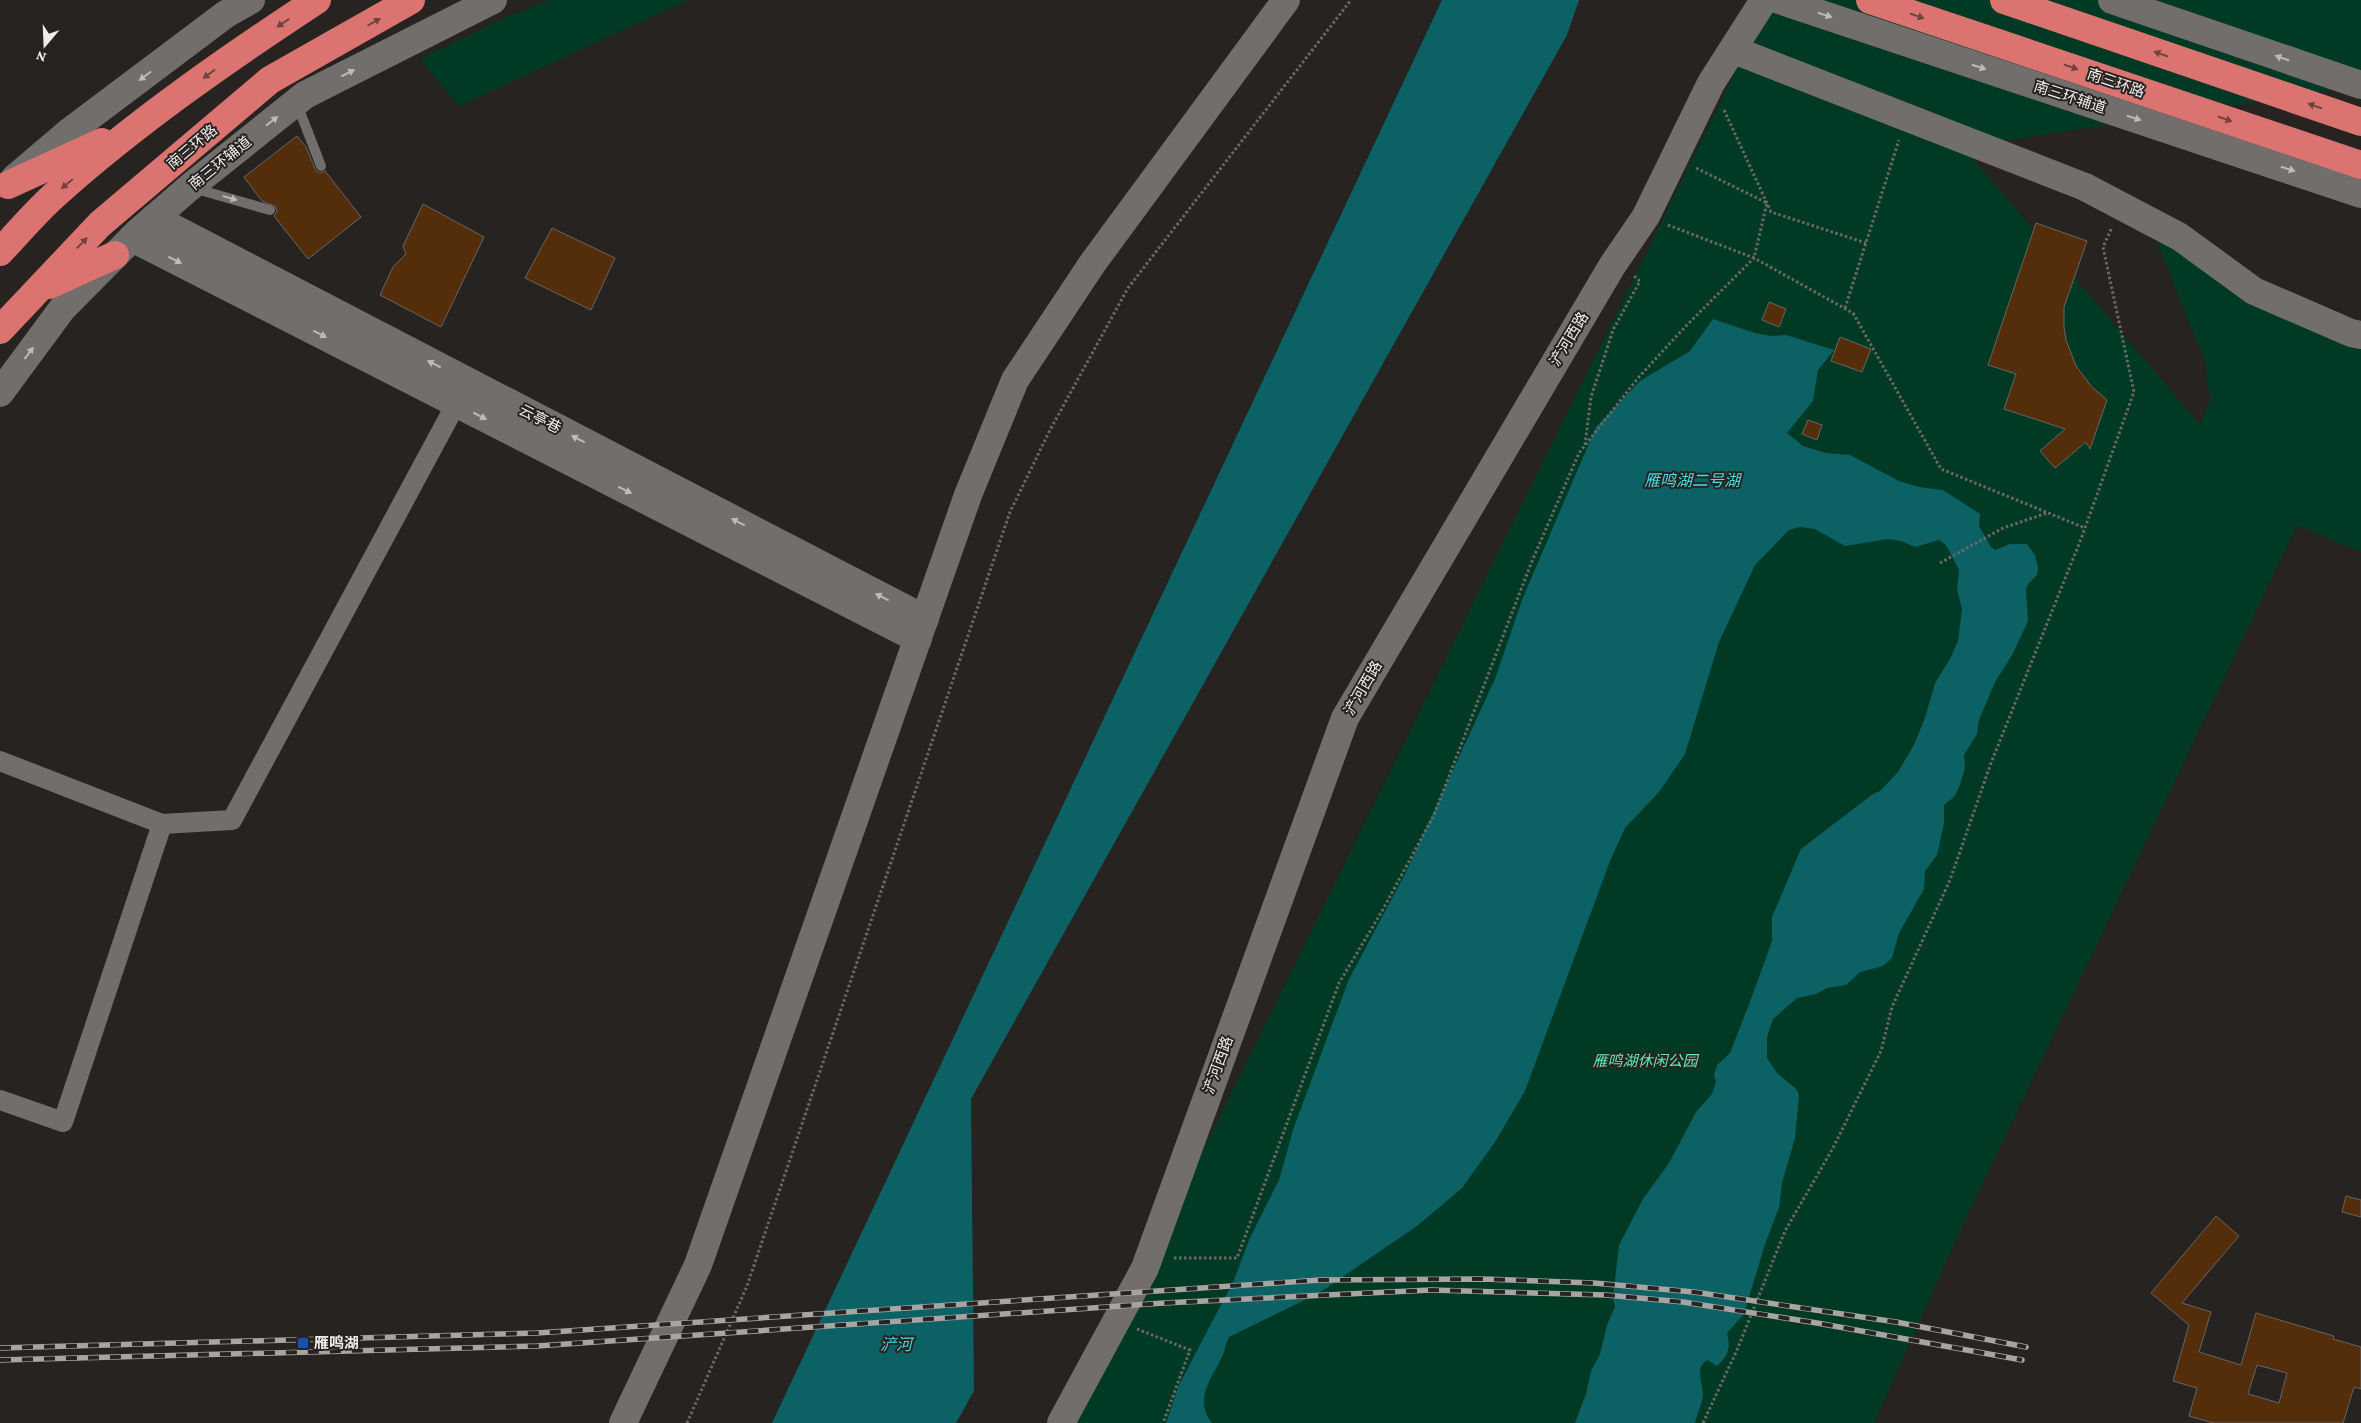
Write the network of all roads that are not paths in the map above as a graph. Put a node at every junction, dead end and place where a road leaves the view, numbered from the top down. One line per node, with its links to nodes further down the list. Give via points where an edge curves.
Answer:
1 (250, 0): 19 (street, one-way to 19, via 226,14 69,132)
2 (318, 0): 15 (highway, one-way to 15, via 248,45)
3 (412, 0): 25 (highway, 南三环路, one-way to 3, via 100,224 270,80)
4 (492, 0): 13 (street, 南三环辅道, one-way to 4)
5 (1286, 0): 30 (street, via 1092,264 1015,380 968,495)
6 (1764, 0): 11 (street, 浐河西路)
7 (1779, 0): 20 (street, 南三环辅道, one-way to 20)
8 (1870, 0): 16 (highway, 南三环路, one-way to 16)
9 (2004, 0): 14 (highway, one-way to 9)
10 (2112, 0): 12 (street, one-way to 10)
11 (1734, 50): 27 (street, via 2085,187 2180,237 2254,291); 35 (street, 浐河西路, via 1711,83 1646,216 1615,261 1345,718 1148,1258)
12 (2361, 85)
13 (301, 98): 17 (lane); 18 (street, 南三环辅道, one-way to 13)
14 (2361, 122)
15 (137, 126): 19 (highway); 24 (highway, one-way to 24, via 56,193)
16 (2361, 165)
17 (321, 166)
18 (190, 187): 21 (lane, one-way to 21); 22 (street, 南三环辅道)
19 (4, 189)
20 (2361, 194)
21 (270, 210)
22 (154, 218): 23 (street, 南三环辅道); 30 (street, 云亭巷, one-way to 22)
23 (124, 246): 25 (highway); 28 (street, 南三环辅道, one-way to 23, via 62,309); 29 (street, one-way to 29)
24 (0, 252)
25 (34, 292): 26 (highway, 南三环路)
26 (0, 330)
27 (2361, 335)
28 (0, 393)
29 (456, 404): 30 (street, one-way to 30); 32 (street, via 232,820)
30 (922, 629): 34 (street, via 698,1266)
31 (0, 761): 32 (street)
32 (162, 824): 33 (street, via 63,1122)
33 (0, 1100)
34 (623, 1423)
35 (1061, 1423)

